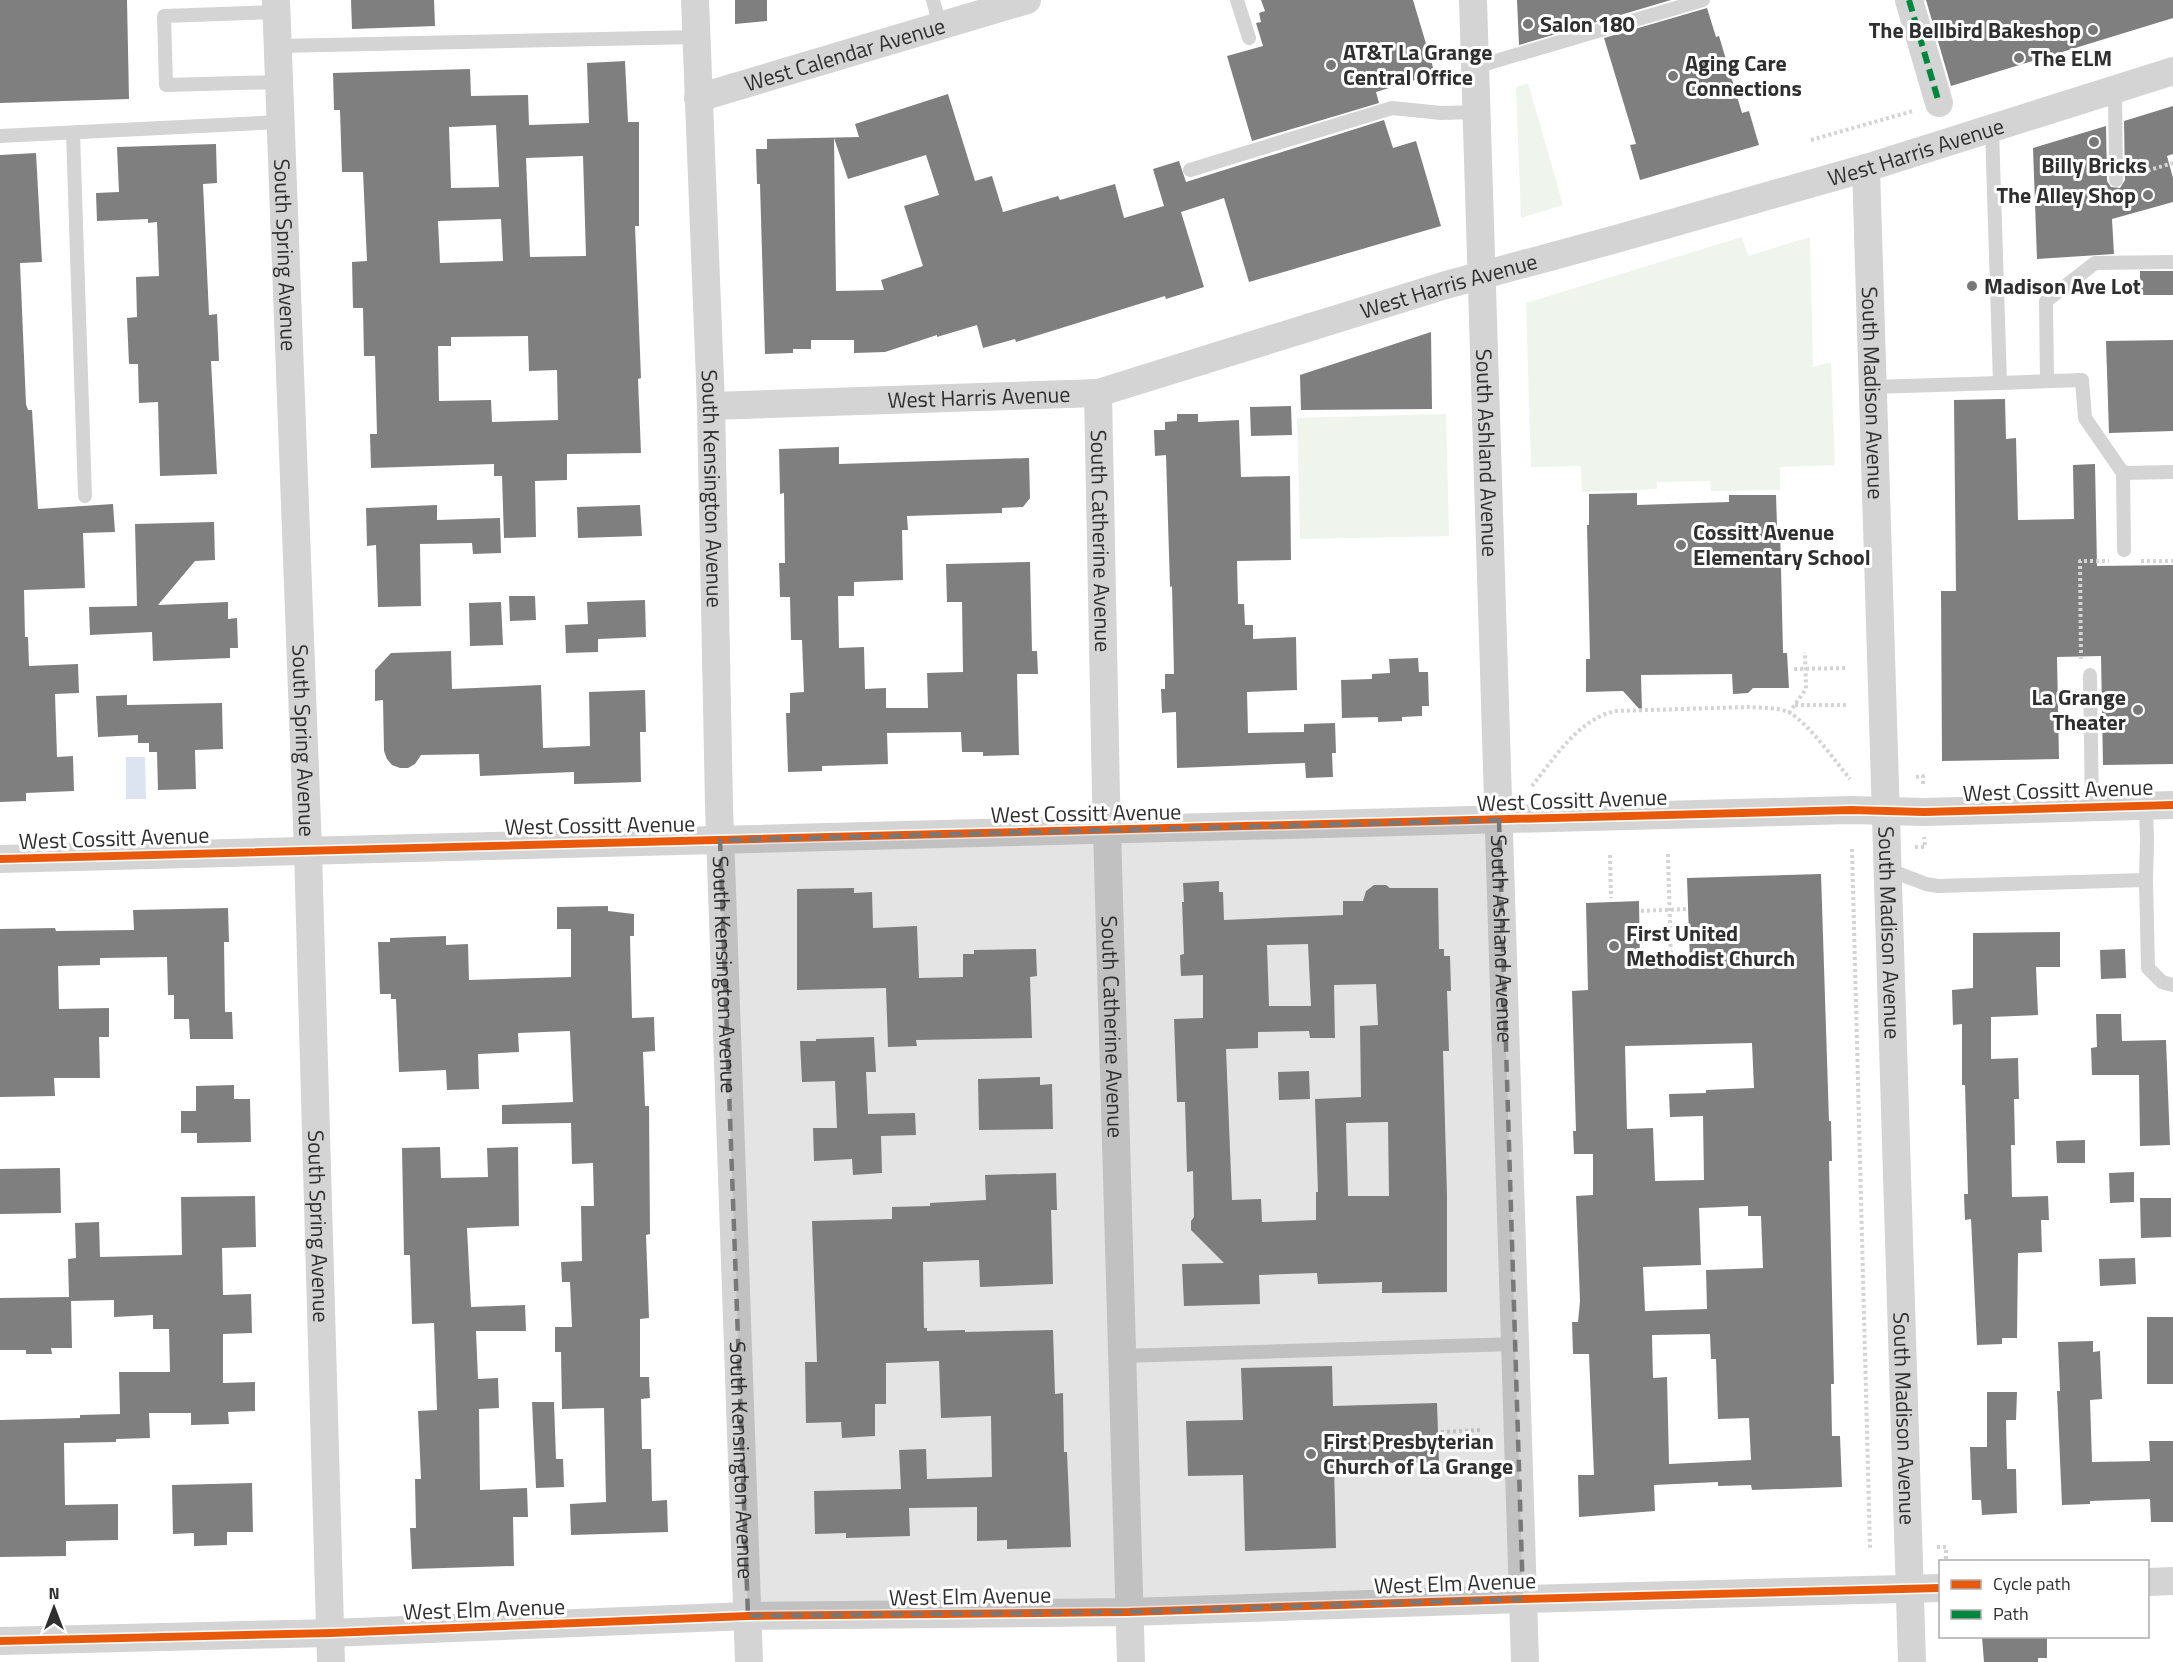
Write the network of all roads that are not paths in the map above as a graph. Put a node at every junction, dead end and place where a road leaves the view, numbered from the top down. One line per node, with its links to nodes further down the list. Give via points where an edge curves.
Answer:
1 (695, 0): 9 (street, South Kensington Avenue)
2 (1025, 0): 8 (street, West Calendar Avenue)
3 (1237, 0): 10 (lane)
4 (1473, 0): 12 (street, South Ashland Avenue)
5 (1703, 0): 12 (lane)
6 (1909, 0): 17 (street)
7 (276, 6): 11 (street, South Spring Avenue); 14 (lane, via 164,16 164,39 166,85)
8 (936, 13): 16 (street, West Calendar Avenue)
9 (696, 37): 11 (lane); 16 (street, South Kensington Avenue)
10 (1249, 38)
11 (278, 46): 14 (street, South Spring Avenue)
12 (1475, 67): 18 (street, South Ashland Avenue)
13 (2173, 71): 15 (street, West Harris Avenue)
14 (279, 81): 19 (street, South Spring Avenue)
15 (2115, 90): 20 (street, West Harris Avenue); 25 (lane)
16 (698, 98): 32 (street, South Kensington Avenue)
17 (1940, 103)
18 (1477, 112): 24 (lane, via 1392,108); 27 (street, South Ashland Avenue)
19 (281, 122): 21 (lane); 44 (street, South Spring Avenue)
20 (1992, 129): 23 (street, West Harris Avenue); 29 (lane)
21 (73, 133): 22 (lane); 35 (lane)
22 (0, 136)
23 (1866, 168): 27 (street, West Harris Avenue); 30 (street, South Madison Avenue)
24 (1190, 170)
25 (2116, 180)
26 (2173, 262): 28 (lane, via 2095,264 2046,301)
27 (1482, 276): 31 (street, West Harris Avenue); 41 (street, South Ashland Avenue)
28 (2047, 381): 29 (lane); 34 (lane, via 2082,380 2085,418)
29 (2000, 382): 30 (lane)
30 (1873, 387): 40 (street, South Madison Avenue)
31 (1098, 393): 32 (street, West Harris Avenue); 42 (street, South Catherine Avenue)
32 (711, 406): 43 (street, South Kensington Avenue)
33 (2173, 472): 34 (lane)
34 (2123, 473): 36 (lane)
35 (85, 496)
36 (2124, 550)
37 (2090, 675): 39 (lane)
38 (2159, 805): 39 (street, West Cossitt Avenue); 47 (lane, via 2147,840)
39 (2092, 807): 40 (street, West Cossitt Avenue)
40 (1885, 811): 41 (street, West Cossitt Avenue); 46 (street, South Madison Avenue)
41 (1499, 820): 42 (street, West Cossitt Avenue); 49 (street, South Ashland Avenue)
42 (1107, 830): 43 (street, West Cossitt Avenue); 50 (street, South Catherine Avenue)
43 (720, 840): 44 (street, West Cossitt Avenue); 57 (street, South Kensington Avenue)
44 (308, 851): 45 (street, West Cossitt Avenue); 58 (street, South Spring Avenue)
45 (0, 859)
46 (1887, 869): 47 (lane, via 1938,886); 54 (street, South Madison Avenue)
47 (2145, 880): 48 (lane, via 2148,968 2162,982)
48 (2173, 985)
49 (1515, 1344): 50 (lane); 55 (street, South Ashland Avenue)
50 (1121, 1356): 56 (street, South Catherine Avenue)
51 (2173, 1581): 52 (street)
52 (2149, 1582)
53 (1939, 1588): 54 (street, West Elm Avenue)
54 (1910, 1589): 55 (street, West Elm Avenue); 64 (street, South Madison Avenue)
55 (1523, 1599): 56 (street, West Elm Avenue); 63 (street, South Ashland Avenue)
56 (1129, 1612): 57 (street, West Elm Avenue); 62 (street, South Catherine Avenue)
57 (748, 1616): 58 (street, West Elm Avenue); 61 (street, South Kensington Avenue)
58 (331, 1633): 59 (street, West Elm Avenue); 60 (street, South Spring Avenue)
59 (0, 1641)
60 (331, 1662)
61 (749, 1662)
62 (1131, 1662)
63 (1525, 1662)
64 (1912, 1662)

